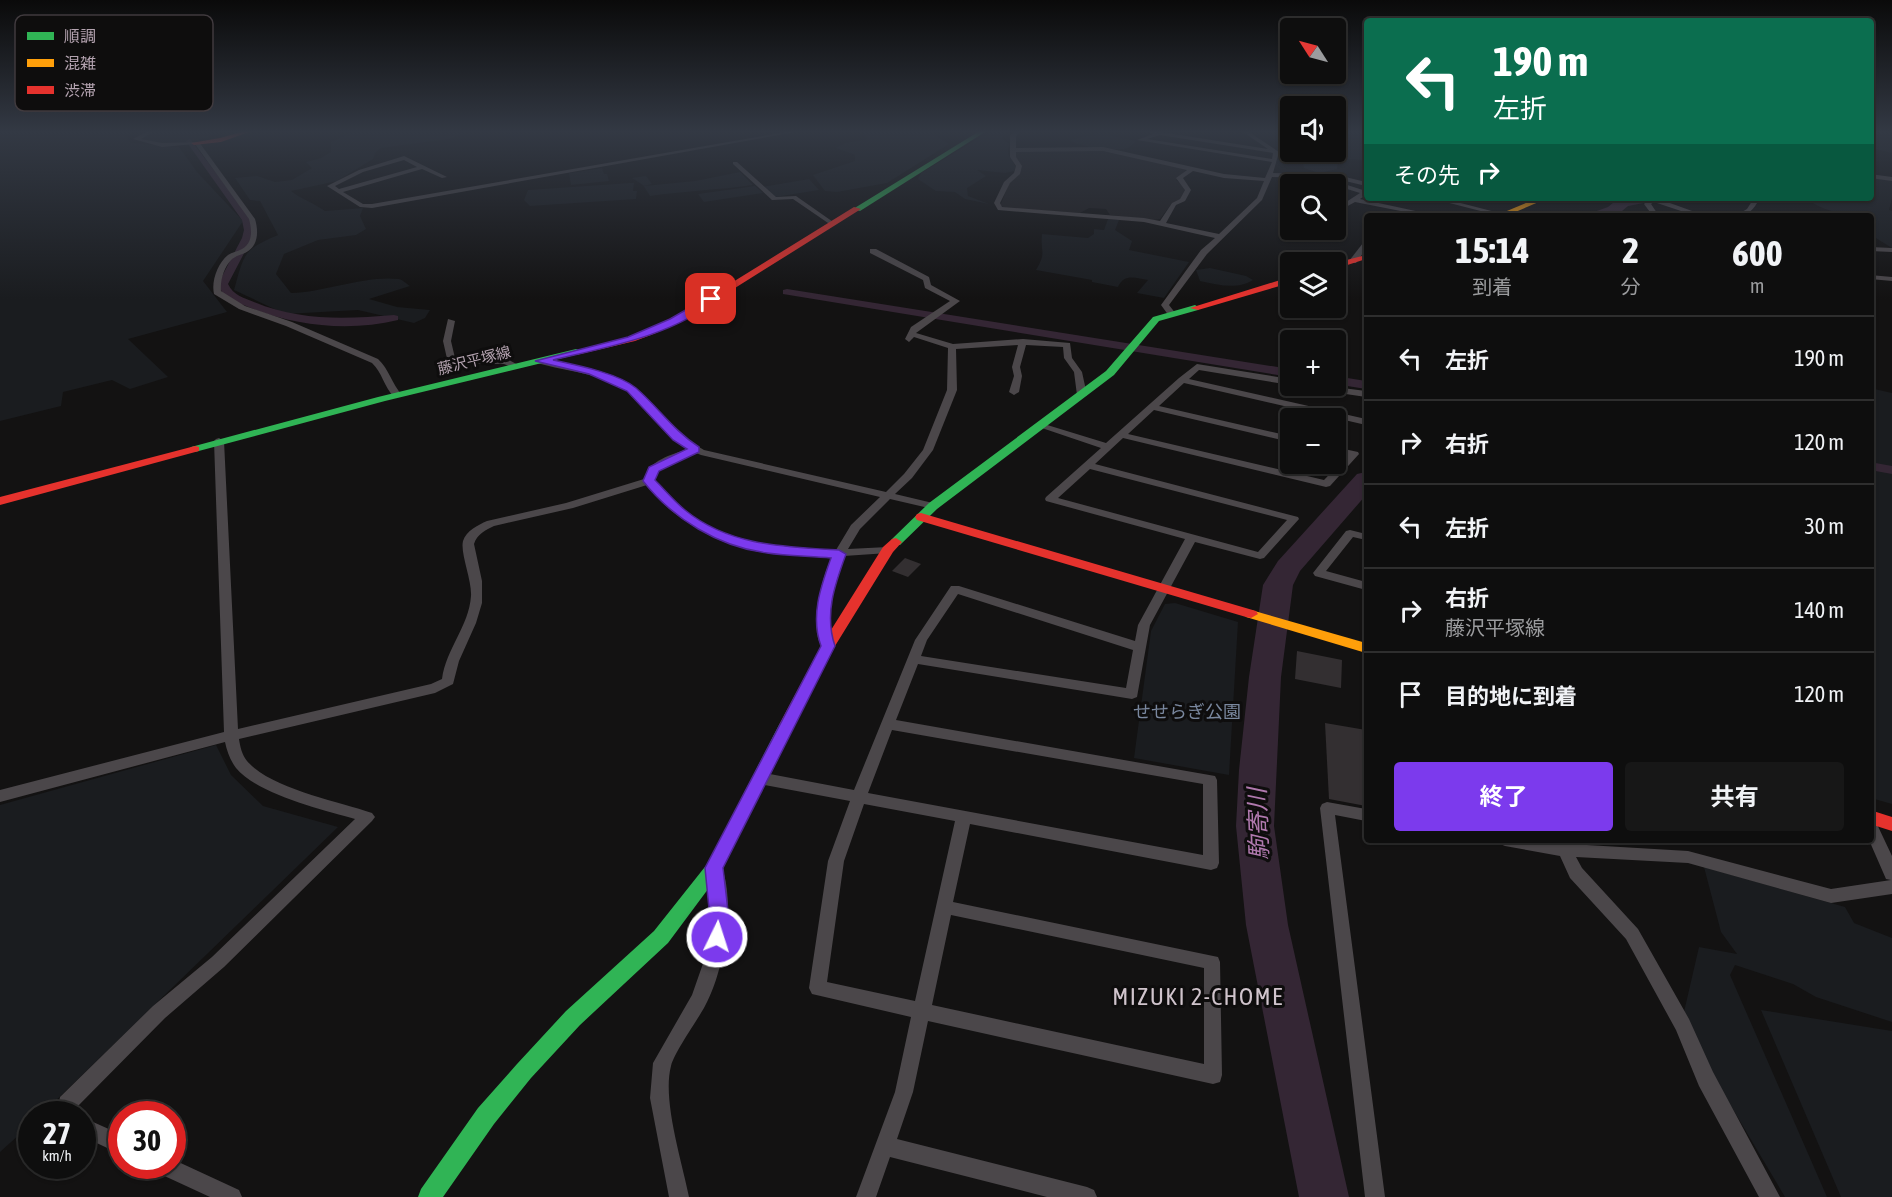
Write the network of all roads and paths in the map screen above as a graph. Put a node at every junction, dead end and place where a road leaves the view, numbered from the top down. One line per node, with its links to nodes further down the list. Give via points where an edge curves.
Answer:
1 (228, 188): 51 (street, via 253,219 253,239 244,250 230,257 216,285 217,292 261,315 379,364 391,391)
2 (333, 188): 11 (street)
3 (349, 188): 11 (street)
4 (475, 188): 11 (street, via 372,206 362,206)
5 (762, 188): 28 (street, via 774,199 794,197)
6 (892, 188): 28 (street, 藤沢平塚線)
7 (1004, 188): 27 (street, via 997,203 1000,209)
8 (1186, 188): 27 (street, via 1183,200 1174,204)
9 (1265, 188): 29 (street, via 1260,199)
10 (1350, 188): 12 (street)
11 (338, 191)
12 (1364, 193)
13 (1364, 194): 14 (street)
14 (1354, 200): 20 (street); 21 (street)
15 (1448, 201): 22 (street)
16 (1537, 201): 23 (street)
17 (1649, 201): 24 (street, via 1647,204)
18 (1657, 201): 25 (street)
19 (1755, 201): 26 (street)
20 (1346, 205)
21 (1417, 213)
22 (1492, 213)
23 (1510, 213)
24 (1654, 213)
25 (1694, 213)
26 (1744, 213)
27 (1162, 223): 29 (street)
28 (833, 224): 44 (street, 藤沢平塚線, via 653,331)
29 (1221, 237): 40 (street, via 1196,261 1165,305)
30 (1364, 247): 35 (street)
31 (1874, 249): 32 (street)
32 (1892, 250)
33 (873, 251): 43 (street, via 926,279 928,286 956,301 914,329 911,337)
34 (1364, 258): 35 (street)
35 (1353, 261): 36 (street)
36 (1346, 263)
37 (1874, 277): 38 (street)
38 (1892, 279)
39 (1280, 283): 40 (street)
40 (1172, 314): 52 (street, via 1156,319 1110,373)
41 (451, 321): 45 (street, via 447,341 452,361 505,361)
42 (1023, 342): 43 (street); 49 (street); 52 (street, via 1067,345)
43 (952, 347): 68 (street, via 952,390 936,434 908,476)
44 (540, 361): 45 (street, 藤沢平塚線); 60 (street, via 592,372 630,388 677,438)
45 (516, 366): 51 (street, 藤沢平塚線)
46 (1182, 380): 47 (street, via 1197,367); 53 (street); 54 (street)
47 (1280, 380)
48 (1346, 391): 50 (street)
49 (1014, 392)
50 (1364, 394)
51 (397, 395): 58 (street, 藤沢平塚線)
52 (1082, 395): 55 (street)
53 (1153, 406): 56 (street); 57 (street)
54 (1364, 422)
55 (1041, 426): 59 (street); 70 (street)
56 (1121, 435): 59 (street); 64 (street)
57 (1280, 437)
58 (219, 441): 69 (street, 藤沢平塚線); 83 (street)
59 (1107, 447): 63 (street)
60 (695, 450): 67 (street, via 661,464); 68 (street)
61 (1346, 452): 62 (street, via 1353,454)
62 (1346, 462)
63 (1087, 465): 73 (street, via 1050,499); 73 (street, via 1294,519 1260,556)
64 (1280, 473)
65 (1284, 474): 66 (street, via 1326,484)
66 (1335, 474)
67 (649, 481): 75 (street, via 688,518 742,544); 83 (street, via 569,506 491,523 470,538 478,585 476,606 448,668 448,681 435,688)
68 (888, 496): 70 (street); 75 (street, via 855,527)
69 (0, 501)
70 (933, 506): 71 (street)
71 (921, 517): 74 (street); 77 (street)
72 (1364, 536): 76 (street, via 1350,533 1319,573)
73 (1191, 538): 77 (street)
74 (888, 550): 75 (street); 78 (street)
75 (839, 554): 78 (street, via 825,593 823,631)
76 (1364, 585)
77 (1165, 588): 79 (street, via 1144,625); 80 (street)
78 (828, 646): 84 (street)
79 (1139, 647): 81 (street, via 1132,694); 81 (street, via 955,589 921,640)
80 (1364, 647)
81 (914, 658): 82 (street)
82 (888, 724): 86 (street); 88 (street, via 1210,780 1211,863)
83 (231, 735): 85 (street); 99 (street, via 234,752 243,767 259,778 367,818)
84 (759, 778): 86 (street); 94 (street)
85 (0, 796)
86 (859, 797): 88 (street); 98 (street, via 836,861 818,988)
87 (1364, 815): 107 (street, via 1327,808)
88 (964, 816): 97 (street)
89 (1874, 818): 90 (street)
90 (1892, 824)
91 (1874, 833): 95 (street)
92 (1539, 843): 93 (street)
93 (1562, 845): 96 (street, via 1688,857 1831,896); 108 (street, via 1576,873 1632,934)
94 (714, 868): 103 (street, via 661,937 573,1018 524,1071 486,1116); 104 (street, via 720,919 714,955 700,998 662,1064 659,1098)
95 (1892, 874)
96 (1892, 887)
97 (944, 907): 98 (street); 98 (street, via 1212,962 1213,1075)
98 (921, 1012): 100 (street, via 904,1092)
99 (70, 1101)
100 (885, 1146): 105 (street); 106 (street)
101 (186, 1176): 102 (street)
102 (232, 1197)
103 (429, 1197)
104 (679, 1197)
105 (866, 1197)
106 (1087, 1197)
107 (1375, 1197)
108 (1770, 1197)

